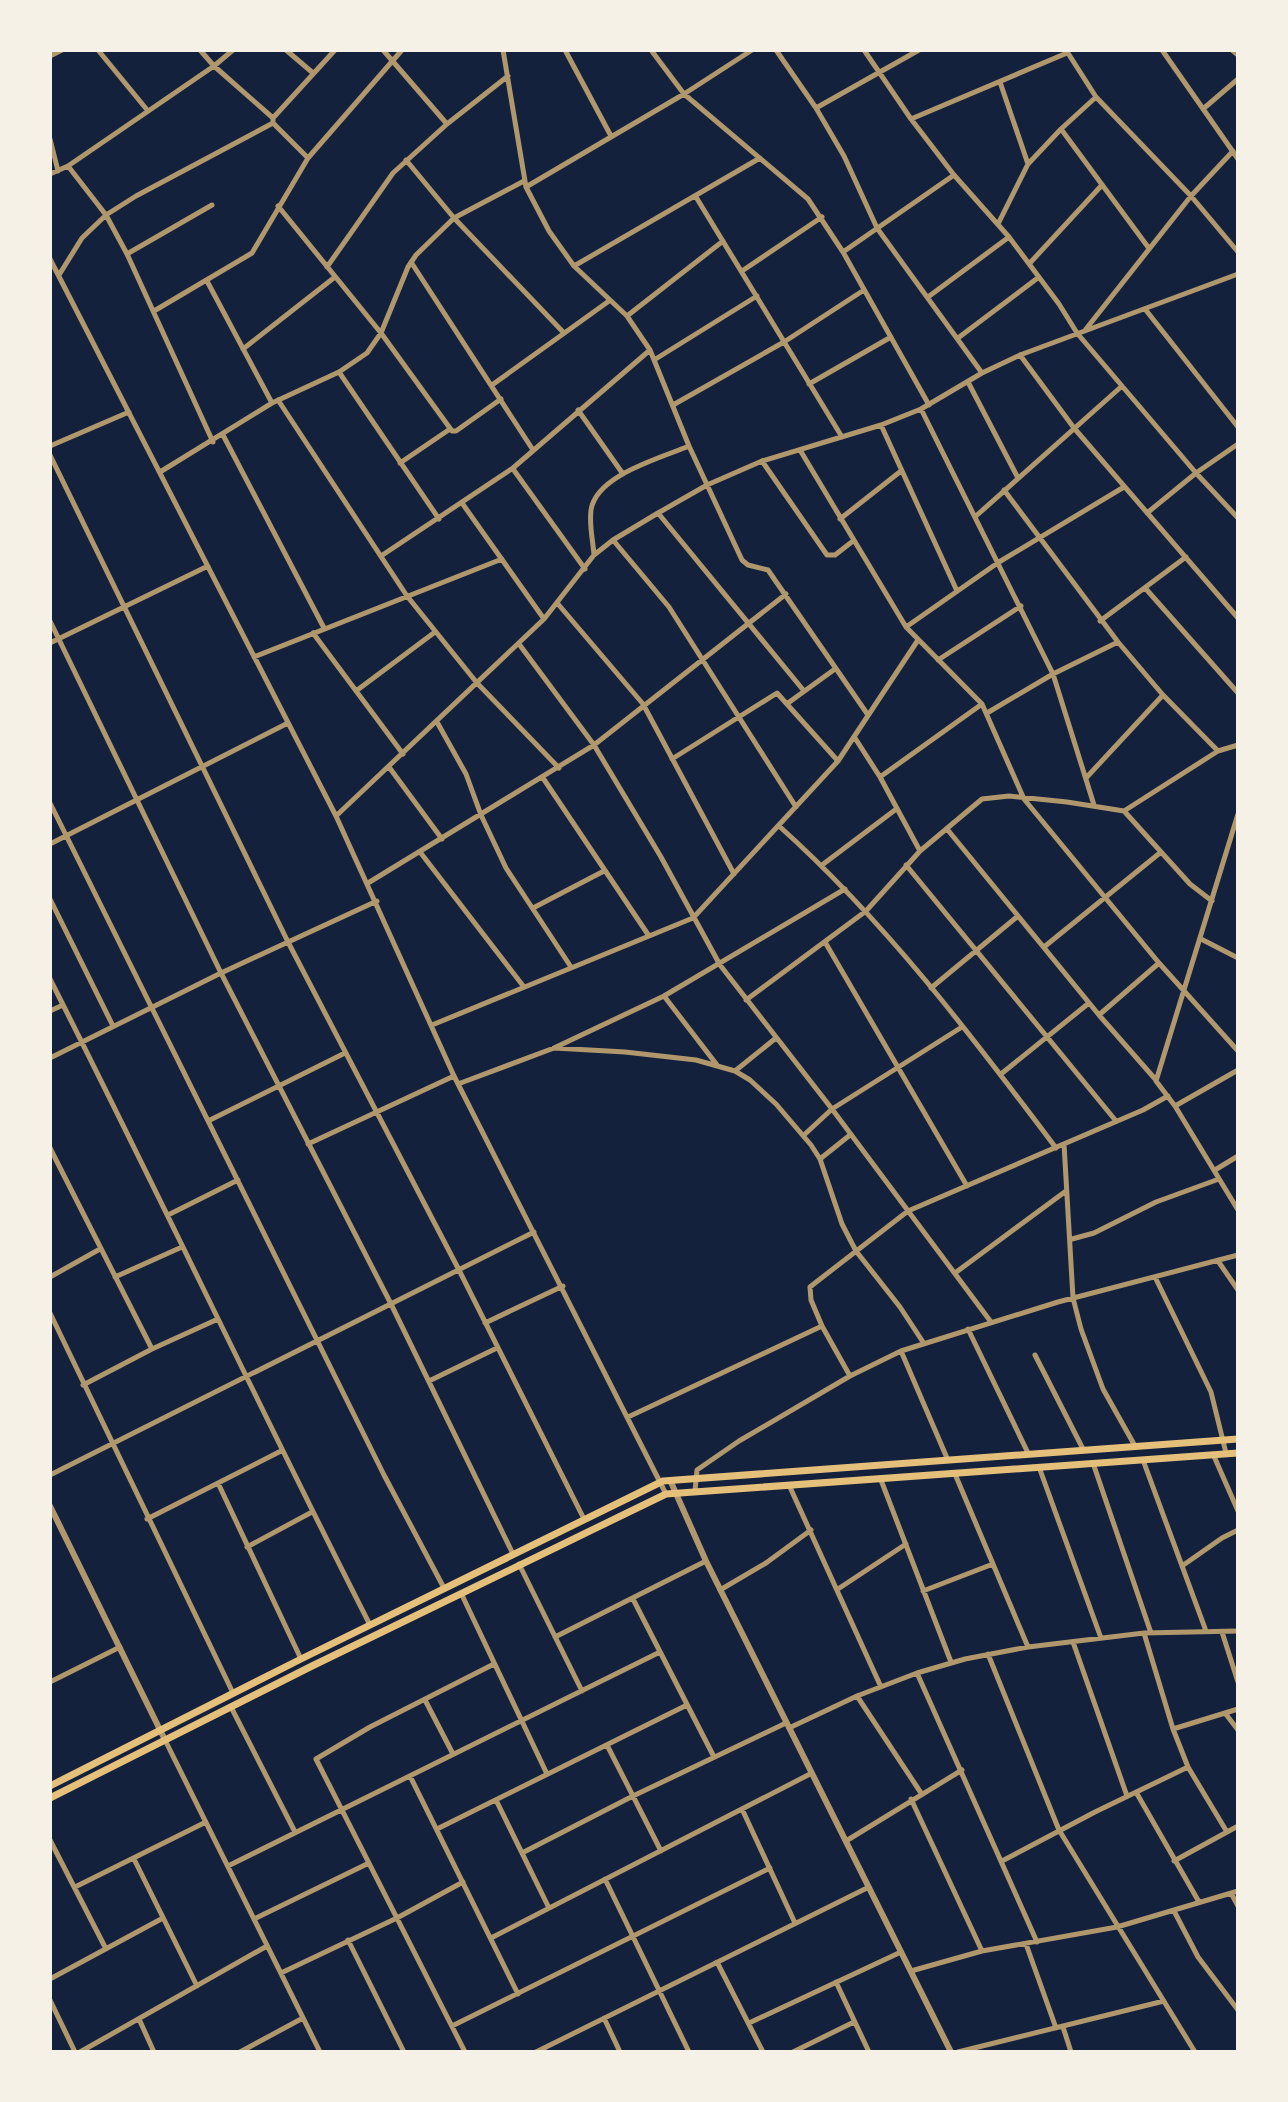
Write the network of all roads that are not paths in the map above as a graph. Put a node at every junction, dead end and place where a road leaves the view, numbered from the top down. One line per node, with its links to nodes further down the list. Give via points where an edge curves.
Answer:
1 (62, 50): 20 (street)
2 (98, 50): 32 (street)
3 (200, 50): 22 (street)
4 (233, 50): 22 (street)
5 (286, 50): 23 (street)
6 (335, 50): 23 (street)
7 (383, 50): 21 (street)
8 (402, 50): 21 (street)
9 (503, 50): 25 (street)
10 (565, 50): 37 (street)
11 (651, 50): 28 (street)
12 (752, 50): 28 (street)
13 (776, 50): 30 (street)
14 (864, 50): 24 (street)
15 (919, 50): 24 (street)
16 (1162, 50): 31 (street)
17 (1232, 50): 19 (street)
18 (1066, 52): 27 (street); 29 (street)
19 (1238, 55)
20 (50, 56)
21 (393, 61): 35 (street); 40 (street)
22 (214, 66): 32 (street); 34 (street)
23 (313, 73): 34 (street)
24 (879, 73): 30 (street); 33 (street)
25 (508, 76): 35 (street); 49 (street)
26 (1238, 79): 31 (street)
27 (1000, 82): 33 (street); 44 (street)
28 (684, 94): 37 (street); 41 (street)
29 (1096, 97): 36 (street); 51 (street)
30 (816, 108): 59 (street)
31 (1203, 109): 39 (street)
32 (148, 111): 45 (street)
33 (911, 119): 48 (street)
34 (273, 120): 40 (street); 55 (street)
35 (447, 124): 43 (street)
36 (1061, 129): 44 (street); 50 (street)
37 (611, 136): 49 (street)
38 (50, 139): 46 (street)
39 (1233, 151): 42 (street); 51 (street)
40 (308, 158): 54 (street)
41 (760, 158): 52 (street); 56 (street, via 801,191)
42 (1238, 159)
43 (406, 160): 57 (street); 70 (street)
44 (1028, 164): 58 (street)
45 (68, 166): 46 (street); 55 (street)
46 (58, 171): 47 (street)
47 (50, 174)
48 (954, 175): 58 (street); 59 (street)
49 (525, 184): 57 (street); 69 (street)
50 (1102, 185): 62 (street); 68 (street)
51 (1191, 196): 62 (street); 64 (street)
52 (696, 197): 61 (street); 69 (street)
53 (212, 205): 65 (street)
54 (278, 206): 70 (street); 76 (street, via 252,253)
55 (106, 215): 65 (street); 73 (street, via 82,238)
56 (822, 217): 63 (street); 71 (street)
57 (454, 218): 67 (street); 86 (street)
58 (998, 224): 60 (street)
59 (877, 228): 63 (street); 79 (street)
60 (1009, 237): 68 (street); 79 (street)
61 (723, 241): 71 (street); 83 (street)
62 (1148, 247): 84 (street)
63 (843, 252): 77 (street)
64 (1238, 252)
65 (127, 254): 82 (street)
66 (50, 259): 73 (street)
67 (411, 262): 85 (street); 99 (street)
68 (1029, 264): 75 (street)
69 (574, 266): 80 (street)
70 (327, 267): 74 (street)
71 (742, 271): 78 (street)
72 (1238, 274): 81 (street)
73 (59, 276): 107 (street)
74 (335, 277): 85 (street); 91 (street)
75 (1039, 277): 87 (street); 89 (street)
76 (207, 281): 82 (street); 91 (street)
77 (864, 290): 88 (street); 90 (street)
78 (757, 296): 90 (street); 94 (street)
79 (928, 297): 89 (street)
80 (609, 301): 83 (street); 86 (street)
81 (1145, 309): 84 (street); 109 (street)
82 (154, 311): 114 (street)
83 (627, 316): 92 (street)
84 (1086, 329): 87 (street)
85 (381, 333): 95 (street, via 367,353); 111 (street)
86 (564, 333): 99 (street)
87 (1077, 333): 93 (street); 100 (street)
88 (891, 337): 98 (street); 104 (street)
89 (958, 338): 96 (street)
90 (784, 342): 98 (street); 103 (street)
91 (243, 349): 102 (street)
92 (650, 350): 94 (street); 106 (street)
93 (1020, 355): 96 (street); 110 (street)
94 (654, 360): 103 (street)
95 (339, 372): 102 (street); 122 (street)
96 (982, 373): 97 (street)
97 (968, 382): 104 (street); 128 (street)
98 (809, 384): 113 (street)
99 (492, 385): 101 (street)
100 (1122, 386): 110 (street); 126 (street)
101 (501, 399): 111 (street, via 456,431); 118 (street)
102 (275, 401): 112 (street); 143 (street)
103 (673, 405): 117 (street)
104 (929, 405): 105 (street)
105 (921, 409): 108 (street); 135 (street)
106 (578, 410): 118 (street); 127 (street)
107 (129, 412): 116 (street); 125 (street)
108 (881, 425): 113 (street); 124 (street)
109 (1238, 427)
110 (1074, 428): 128 (street); 130 (street)
111 (450, 429): 122 (street)
112 (223, 435): 114 (street); 162 (street)
113 (842, 437): 119 (street)
114 (213, 442): 125 (street)
115 (1238, 444): 126 (street)
116 (50, 446)
117 (689, 446): 127 (street); 129 (street)
118 (533, 450): 123 (street)
119 (800, 450): 121 (street); 138 (street)
120 (50, 455): 155 (street)
121 (762, 461): 129 (street); 141 (street, via 827,555)
122 (400, 463): 137 (street)
123 (513, 468): 132 (street); 148 (street)
124 (901, 471): 138 (street); 150 (street)
125 (160, 472): 147 (street)
126 (1196, 473): 134 (street); 136 (street)
127 (623, 474): 142 (street, via 595,498)
128 (1018, 478): 131 (street)
129 (707, 485): 133 (street); 151 (street, via 742,560 766,568)
130 (1124, 487): 134 (street); 139 (street)
131 (1004, 490): 135 (street); 139 (street)
132 (462, 503): 137 (street); 145 (street)
133 (658, 513): 140 (street); 160 (street)
134 (1147, 513): 144 (street)
135 (976, 516): 146 (street)
136 (1238, 518)
137 (439, 519): 143 (street)
138 (840, 519): 141 (street)
139 (1039, 539): 146 (street); 159 (street)
140 (613, 540): 142 (street); 171 (street)
141 (853, 541): 161 (street)
142 (594, 555): 148 (street)
143 (381, 556): 152 (street)
144 (1186, 557): 149 (street); 156 (street)
145 (502, 559): 152 (street); 157 (street)
146 (999, 562): 150 (street); 154 (street)
147 (208, 566): 155 (street); 170 (street)
148 (585, 569): 153 (street)
149 (1146, 589): 159 (street); 178 (street)
150 (957, 591): 161 (street)
151 (786, 594): 160 (street); 173 (street)
152 (407, 596): 162 (street); 164 (street)
153 (558, 604): 157 (street); 181 (street)
154 (1021, 606): 172 (street); 174 (street)
155 (125, 607): 165 (street); 196 (street)
156 (1238, 618)
157 (544, 619): 169 (street)
158 (50, 621): 165 (street)
159 (1100, 621): 167 (street)
160 (749, 622): 171 (street); 177 (street)
161 (906, 627): 166 (street)
162 (324, 628): 163 (street)
163 (312, 632): 170 (street); 176 (street)
164 (435, 632): 175 (street); 176 (street)
165 (59, 639): 168 (street); 202 (street)
166 (918, 640): 172 (street); 184 (street)
167 (1118, 642): 174 (street); 179 (street)
168 (50, 643)
169 (519, 644): 175 (street); 189 (street)
170 (254, 657): 187 (street)
171 (703, 658): 181 (street); 185 (street)
172 (938, 660): 182 (street)
173 (835, 669): 177 (street); 184 (street)
174 (1053, 674): 183 (street); 200 (street)
175 (477, 683): 186 (street); 197 (street)
176 (356, 691): 192 (street)
177 (804, 691): 180 (street)
178 (1238, 693)
179 (1163, 695): 191 (street); 200 (street)
180 (788, 703): 185 (street, via 774,693); 194 (street)
181 (643, 704): 189 (street); 193 (street)
182 (982, 704): 183 (street); 198 (street)
183 (987, 713): 201 (street)
184 (868, 715): 188 (street)
185 (739, 719): 193 (street); 205 (street)
186 (437, 722): 192 (street); 209 (street, via 464,768)
187 (288, 723): 196 (street); 210 (street)
188 (855, 738): 194 (street); 198 (street)
189 (594, 745): 197 (street); 232 (street)
190 (1238, 745): 191 (street)
191 (1218, 751): 207 (street)
192 (403, 754): 195 (street)
193 (672, 759): 222 (street)
194 (838, 761): 205 (street)
195 (389, 767): 210 (street); 214 (street)
196 (203, 768): 202 (street); 235 (street)
197 (559, 768): 199 (street)
198 (880, 777): 206 (street)
199 (543, 778): 209 (street); 221 (street)
200 (1086, 778): 204 (street)
201 (1024, 799): 204 (street); 212 (street, via 982,799); 225 (street)
202 (136, 801): 213 (street); 243 (street)
203 (50, 803): 213 (street)
204 (1094, 805): 207 (street)
205 (796, 807): 211 (street)
206 (895, 810): 216 (street); 219 (street)
207 (1124, 811): 218 (street)
208 (1238, 814): 228 (street)
209 (481, 815): 214 (street); 229 (street, via 506,868)
210 (336, 816): 223 (street)
211 (779, 826): 219 (street); 222 (street)
212 (947, 829): 216 (street); 231 (street)
213 (66, 836): 215 (street); 252 (street)
214 (442, 839): 217 (street)
215 (50, 844)
216 (920, 851): 220 (street)
217 (420, 852): 223 (street); 245 (street)
218 (1161, 852): 225 (street); 228 (street)
219 (822, 865): 224 (street)
220 (906, 865): 230 (street); 238 (street)
221 (604, 871): 229 (street); 233 (street)
222 (734, 874): 232 (street)
223 (368, 883): 227 (street)
224 (845, 889): 230 (street); 241 (street)
225 (1104, 898): 237 (street); 240 (street)
226 (50, 899): 256 (street)
227 (377, 901): 235 (street); 255 (street)
228 (1212, 901): 234 (street)
229 (533, 908): 242 (street)
230 (866, 911): 236 (street); 246 (street)
231 (1018, 916): 237 (street); 238 (street)
232 (693, 918): 233 (street); 241 (street)
233 (649, 936): 242 (street)
234 (1201, 939): 239 (street); 247 (street)
235 (288, 942): 243 (street); 263 (street)
236 (825, 942): 249 (street); 266 (street)
237 (1044, 947): 250 (street)
238 (976, 950): 246 (street); 259 (street)
239 (1238, 958)
240 (1159, 963): 247 (street); 254 (street)
241 (720, 965): 248 (street); 249 (street)
242 (571, 967): 245 (street)
243 (221, 973): 252 (street); 273 (street)
244 (50, 979): 251 (street)
245 (524, 987): 255 (street)
246 (931, 988): 257 (street)
247 (1184, 992): 262 (street); 271 (street)
248 (664, 996): 261 (street); 265 (street)
249 (746, 1000): 258 (street)
250 (1089, 1003): 254 (street); 259 (street)
251 (63, 1005): 253 (street); 260 (street)
252 (152, 1008): 256 (street); 278 (street)
253 (50, 1011)
254 (1099, 1015): 271 (street)
255 (432, 1025): 270 (street)
256 (113, 1026): 260 (street)
257 (962, 1027): 266 (street); 269 (street)
258 (776, 1038): 268 (street); 276 (street)
259 (1047, 1038): 269 (street); 279 (street)
260 (81, 1043): 264 (street); 295 (street)
261 (554, 1048): 265 (street); 272 (street)
262 (1238, 1051)
263 (345, 1053): 273 (street); 277 (street)
264 (50, 1058)
265 (718, 1066): 268 (street)
266 (899, 1066): 276 (street); 291 (street)
267 (1238, 1070): 275 (street)
268 (735, 1071): 280 (street)
269 (1001, 1074): 285 (street)
270 (454, 1076): 272 (street); 277 (street)
271 (1156, 1081): 274 (street)
272 (458, 1084): 296 (street)
273 (280, 1087): 278 (street); 282 (street)
274 (1168, 1096): 275 (street); 279 (street)
275 (1175, 1106): 288 (street)
276 (832, 1109): 280 (street); 281 (street)
277 (376, 1112): 282 (street); 303 (street)
278 (208, 1121): 290 (street)
279 (1116, 1121): 283 (street)
280 (804, 1135): 287 (street)
281 (850, 1135): 287 (street); 294 (street)
282 (308, 1144): 311 (street)
283 (1064, 1144): 285 (street); 292 (street)
284 (50, 1148): 299 (street)
285 (1056, 1148): 291 (street)
286 (1238, 1156): 288 (street)
287 (820, 1159): 300 (street)
288 (1215, 1170): 289 (street)
289 (1219, 1179): 293 (street); 297 (street)
290 (238, 1180): 295 (street); 318 (street)
291 (967, 1186): 294 (street)
292 (1067, 1191): 297 (street); 304 (street)
293 (1238, 1210)
294 (908, 1211): 300 (street); 304 (street)
295 (168, 1215): 298 (street)
296 (534, 1232): 303 (street); 308 (street)
297 (1072, 1239): 310 (street)
298 (182, 1247): 306 (street); 313 (street)
299 (100, 1249): 305 (street); 306 (street)
300 (856, 1251): 316 (street, via 810,1287); 319 (street)
301 (1238, 1255): 302 (street)
302 (1218, 1261): 307 (street); 309 (street)
303 (459, 1270): 311 (street); 315 (street)
304 (955, 1273): 314 (street)
305 (50, 1277)
306 (115, 1277): 321 (street)
307 (1155, 1277): 310 (street); 330 (street, via 1211,1392)
308 (563, 1286): 315 (street); 328 (street)
309 (1238, 1290)
310 (1073, 1298): 314 (street); 332 (street, via 1103,1389)
311 (391, 1304): 318 (street); 326 (street)
312 (50, 1313): 327 (street)
313 (218, 1319): 321 (street); 325 (street)
314 (991, 1322): 317 (street)
315 (485, 1323): 320 (street)
316 (822, 1326): 324 (street); 328 (street)
317 (968, 1329): 319 (street); 335 (street)
318 (317, 1342): 325 (street); 368 (street)
319 (923, 1342): 322 (street)
320 (497, 1348): 326 (street); 358 (street)
321 (152, 1349): 327 (street)
322 (901, 1351): 324 (street); 339 (street)
323 (1035, 1355): 333 (street)
324 (850, 1376): 345 (street, via 739,1441 697,1470)
325 (246, 1378): 331 (street); 334 (street)
326 (429, 1381): 363 (street)
327 (83, 1385): 331 (street)
328 (628, 1417): 348 (street)
329 (1238, 1439): 330 (main road)
330 (1223, 1440): 332 (main road); 336 (street)
331 (112, 1446): 344 (street); 357 (street)
332 (1135, 1446): 333 (main road)
333 (1083, 1449): 335 (main road)
334 (281, 1451): 349 (street); 356 (street)
335 (1028, 1453): 339 (main road)
336 (1226, 1453): 337 (main road); 338 (main road)
337 (1238, 1453)
338 (1213, 1454): 340 (main road); 355 (street)
339 (947, 1458): 345 (main road)
340 (1143, 1460): 341 (main road); 367 (street)
341 (1093, 1463): 342 (main road); 378 (street)
342 (1039, 1467): 343 (main road); 380 (street)
343 (955, 1474): 347 (main road); 366 (street)
344 (50, 1475)
345 (694, 1478): 346 (main road); 351 (street)
346 (670, 1480): 348 (main road); 352 (street)
347 (881, 1480): 350 (main road); 361 (street)
348 (660, 1482): 353 (street); 358 (main road)
349 (218, 1483): 357 (street); 362 (street)
350 (789, 1485): 351 (main road); 359 (street)
351 (695, 1491): 352 (main road)
352 (676, 1492): 353 (main road); 364 (street)
353 (666, 1494): 365 (main road)
354 (50, 1506): 382 (street)
355 (1238, 1511)
356 (312, 1512): 362 (street); 374 (street)
357 (147, 1519): 394 (street)
358 (584, 1519): 363 (main road)
359 (811, 1530): 369 (street); 370 (street)
360 (1238, 1530): 367 (street)
361 (906, 1544): 369 (street); 371 (street)
362 (247, 1547): 386 (street)
363 (513, 1554): 368 (main road)
364 (706, 1561): 370 (street); 373 (street)
365 (519, 1564): 372 (main road); 379 (street)
366 (993, 1564): 371 (street); 383 (street)
367 (1182, 1566): 375 (street)
368 (445, 1589): 374 (main road)
369 (838, 1589): 392 (street)
370 (720, 1590): 402 (street)
371 (923, 1591): 387 (street)
372 (461, 1593): 388 (street); 398 (main road)
373 (633, 1599): 379 (street); 384 (street)
374 (370, 1625): 386 (main road)
375 (1206, 1631): 377 (street); 378 (street)
376 (1238, 1631): 377 (street)
377 (1222, 1632): 391 (street)
378 (1147, 1633): 380 (street); 404 (street)
379 (555, 1637): 393 (street)
380 (1101, 1638): 381 (street)
381 (1073, 1642): 383 (street); 419 (street)
382 (120, 1647): 390 (street); 403 (street)
383 (1028, 1647): 385 (street)
384 (660, 1652): 393 (street); 397 (street)
385 (988, 1654): 387 (street); 428 (street)
386 (301, 1659): 394 (main road)
387 (951, 1662): 389 (street)
388 (494, 1664): 396 (street); 401 (street)
389 (917, 1673): 392 (street); 411 (street)
390 (50, 1682)
391 (1238, 1682)
392 (881, 1687): 395 (street)
393 (582, 1691): 401 (street)
394 (233, 1693): 403 (main road)
395 (857, 1696): 402 (street); 417 (street)
396 (425, 1700): 408 (street); 423 (street, via 316,1759)
397 (687, 1705): 407 (street); 409 (street)
398 (230, 1706): 406 (main road); 429 (street)
399 (1238, 1709): 400 (street)
400 (1225, 1713): 404 (street); 405 (street)
401 (522, 1720): 408 (street); 413 (street)
402 (788, 1725): 409 (street); 412 (street)
403 (160, 1729): 406 (street); 415 (main road)
404 (1173, 1729): 410 (street)
405 (1238, 1730)
406 (165, 1740): 420 (main road); 425 (street)
407 (607, 1745): 413 (street); 418 (street)
408 (453, 1754): 414 (street)
409 (714, 1757): 418 (street)
410 (1188, 1767): 416 (street); 430 (street)
411 (962, 1770): 417 (street); 436 (street)
412 (812, 1773): 424 (street); 432 (street)
413 (547, 1774): 422 (street)
414 (410, 1775): 423 (street); 427 (street)
415 (50, 1786)
416 (1136, 1792): 419 (street); 437 (street)
417 (921, 1793): 421 (street)
418 (633, 1796): 433 (street); 434 (street)
419 (1127, 1796): 428 (street)
420 (50, 1798)
421 (911, 1799): 432 (street); 463 (street)
422 (496, 1800): 427 (street); 434 (street)
423 (342, 1809): 429 (street); 438 (street)
424 (742, 1809): 433 (street); 440 (street)
425 (206, 1822): 435 (street); 439 (street)
426 (1238, 1826): 430 (street)
427 (437, 1829): 442 (street)
428 (1059, 1830): 436 (street); 455 (street)
429 (295, 1832): 439 (street)
430 (1227, 1832): 437 (street)
431 (50, 1840): 443 (street)
432 (846, 1841): 444 (street)
433 (661, 1851): 441 (street)
434 (522, 1853): 449 (street)
435 (134, 1859): 443 (street); 451 (street)
436 (1002, 1861): 459 (street)
437 (1174, 1861): 447 (street)
438 (369, 1863): 452 (street); 453 (street)
439 (228, 1866): 453 (street)
440 (770, 1868): 454 (street); 456 (street)
441 (605, 1879): 449 (street); 456 (street)
442 (463, 1882): 452 (street); 457 (street)
443 (75, 1887): 462 (street)
444 (869, 1887): 454 (street); 464 (street)
445 (1238, 1891): 446 (street)
446 (1231, 1893): 447 (street); 448 (street)
447 (1199, 1902): 450 (street)
448 (1238, 1906)
449 (549, 1908): 457 (street)
450 (1174, 1911): 455 (street); 475 (street, via 1198,1957)
451 (163, 1918): 462 (street); 470 (street)
452 (397, 1918): 458 (street); 481 (street)
453 (254, 1919): 461 (street)
454 (795, 1923): 465 (street)
455 (1117, 1927): 459 (street); 474 (street)
456 (632, 1937): 471 (street); 472 (street)
457 (491, 1938): 472 (street)
458 (348, 1940): 467 (street); 489 (street)
459 (1037, 1942): 460 (street)
460 (1026, 1944): 463 (street); 483 (street)
461 (267, 1946): 467 (street); 470 (street)
462 (106, 1949): 468 (street)
463 (982, 1951): 466 (street)
464 (901, 1952): 466 (street); 469 (street)
465 (717, 1962): 471 (street); 480 (street)
466 (911, 1971): 497 (street)
467 (281, 1973): 476 (street)
468 (50, 1979)
469 (836, 1982): 479 (street); 480 (street)
470 (197, 1986): 478 (street)
471 (658, 1991): 477 (street); 493 (street)
472 (518, 1994): 481 (street)
473 (50, 2000): 485 (street)
474 (1164, 2001): 482 (street); 500 (street)
475 (1238, 2010)
476 (303, 2018): 487 (street); 488 (street)
477 (604, 2018): 484 (street); 492 (street)
478 (139, 2019): 485 (street); 486 (street)
479 (854, 2022): 495 (street); 496 (street)
480 (749, 2023): 494 (street)
481 (452, 2026): 490 (street)
482 (1063, 2027): 483 (street); 499 (street)
483 (1056, 2028): 498 (street)
484 (551, 2049): 491 (street)
485 (78, 2052)
486 (154, 2052)
487 (240, 2052)
488 (320, 2052)
489 (404, 2052)
490 (465, 2052)
491 (536, 2052)
492 (620, 2052)
493 (689, 2052)
494 (763, 2052)
495 (793, 2052)
496 (869, 2052)
497 (951, 2052)
498 (958, 2052)
499 (1071, 2052)
500 (1195, 2052)

